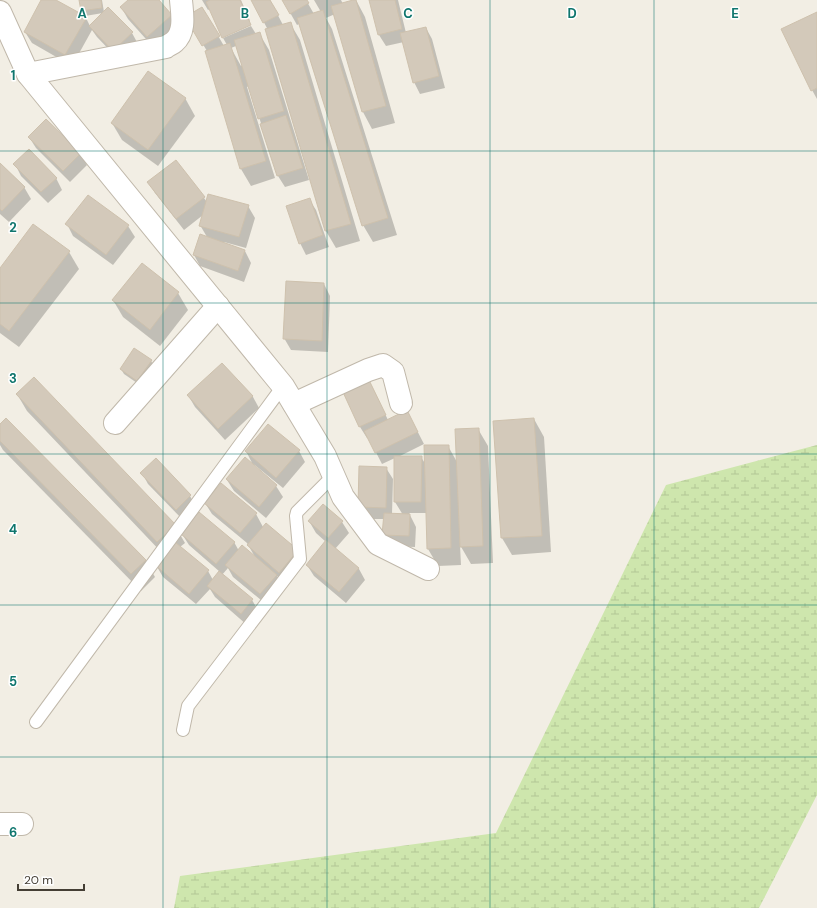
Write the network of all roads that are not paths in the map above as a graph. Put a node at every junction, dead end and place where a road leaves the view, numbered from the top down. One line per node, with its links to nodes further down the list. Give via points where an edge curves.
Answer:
1 (181, 0): 3 (street, via 183,21 180,34 166,47)
2 (0, 12): 3 (street)
3 (28, 74): 4 (street)
4 (218, 306): 5 (street); 8 (street)
5 (283, 386): 7 (street); 11 (lane)
6 (401, 403): 7 (street, via 393,372 383,365)
7 (294, 404): 9 (street)
8 (115, 423)
9 (334, 475): 10 (street, via 343,497 378,544); 12 (lane, via 297,512 300,559 188,706)
10 (428, 569)
11 (36, 722)
12 (182, 730)
13 (0, 824): 14 (street)
14 (22, 824)

